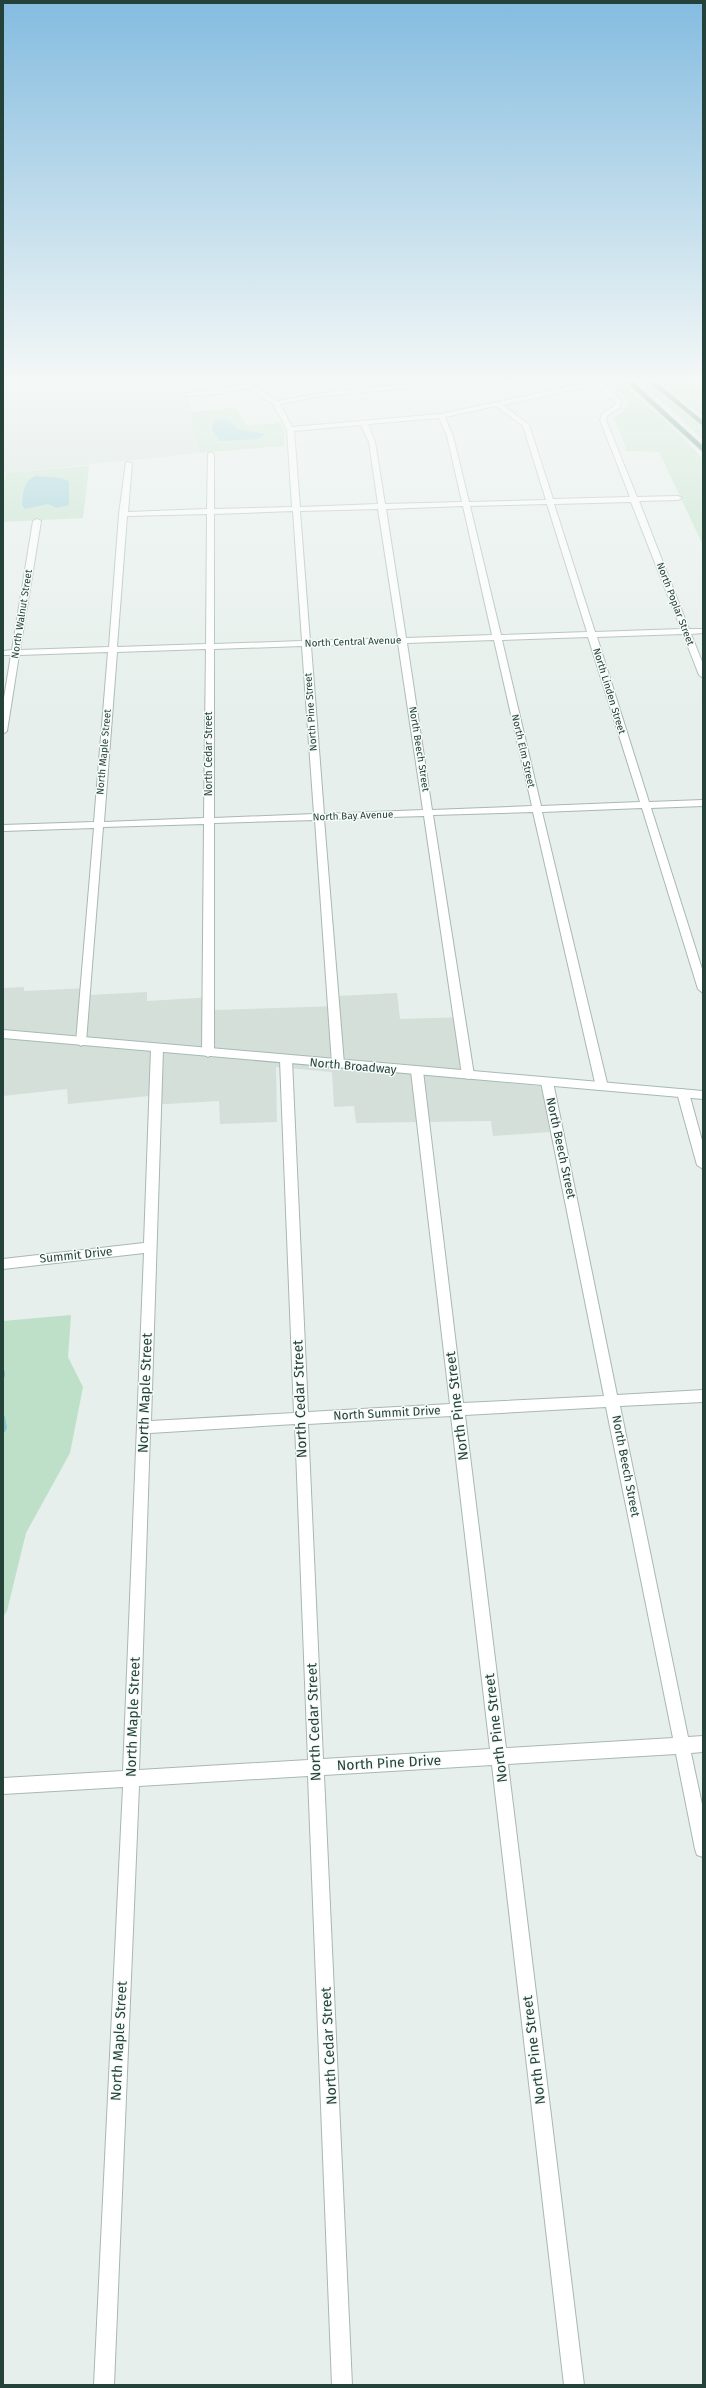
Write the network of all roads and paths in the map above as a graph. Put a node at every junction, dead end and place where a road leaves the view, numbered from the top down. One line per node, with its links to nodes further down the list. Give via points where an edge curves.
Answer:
1 (125, 493): 15 (street, North Maple Street)
2 (211, 493): 14 (street, North Cedar Street)
3 (295, 493): 13 (street, North Pine Street)
4 (379, 493): 12 (street, North Beech Street)
5 (464, 493): 11 (street, North Elm Street)
6 (547, 493): 10 (street, North Linden Street)
7 (632, 493): 9 (street, North Poplar Street)
8 (678, 498): 9 (street)
9 (634, 499): 10 (street); 18 (street, North Poplar Street)
10 (550, 502): 11 (street); 19 (street, North Linden Street)
11 (466, 504): 12 (street); 20 (street, North Elm Street)
12 (381, 507): 13 (street); 21 (street, North Beech Street)
13 (296, 509): 14 (street); 22 (street, North Pine Street)
14 (211, 511): 15 (street); 23 (street, North Cedar Street)
15 (123, 514): 24 (street, North Maple Street)
16 (37, 521): 26 (street, North Walnut Street)
17 (703, 631): 18 (street, North Central Avenue)
18 (686, 632): 19 (street, North Central Avenue); 27 (street, North Poplar Street)
19 (592, 635): 20 (street, North Central Avenue); 30 (street, North Linden Street)
20 (497, 638): 21 (street, North Central Avenue); 31 (street, North Elm Street)
21 (402, 641): 22 (street, North Central Avenue); 32 (street, North Beech Street)
22 (306, 644): 23 (street, North Central Avenue); 33 (street, North Pine Street)
23 (210, 647): 24 (street, North Central Avenue); 34 (street, North Cedar Street)
24 (112, 650): 26 (street, North Central Avenue); 35 (street, North Maple Street)
25 (3, 653): 26 (street, North Central Avenue)
26 (16, 653): 28 (street, North Walnut Street)
27 (703, 675)
28 (3, 731)
29 (703, 803): 30 (street, North Bay Avenue)
30 (645, 805): 31 (street, North Bay Avenue); 37 (street, North Linden Street)
31 (537, 809): 32 (street, North Bay Avenue); 47 (street, North Elm Street)
32 (428, 813): 33 (street, North Bay Avenue); 45 (street, North Beech Street)
33 (319, 817): 34 (street, North Bay Avenue); 43 (street, North Pine Street)
34 (209, 821): 35 (street, North Bay Avenue); 41 (street, North Cedar Street)
35 (98, 825): 36 (street, North Bay Avenue); 39 (street, North Maple Street)
36 (3, 828)
37 (703, 989)
38 (3, 1034): 39 (street, North Broadway)
39 (81, 1042): 40 (street, North Broadway)
40 (157, 1049): 41 (street, North Broadway); 51 (street, North Maple Street)
41 (208, 1053): 42 (street, North Broadway)
42 (286, 1060): 43 (street, North Broadway); 56 (street, North Cedar Street)
43 (338, 1064): 44 (street, North Broadway)
44 (417, 1071): 45 (street, North Broadway); 55 (street, North Pine Street)
45 (468, 1075): 46 (street, North Broadway)
46 (547, 1082): 47 (street, North Broadway); 54 (street, North Beech Street)
47 (602, 1087): 48 (street, North Broadway)
48 (683, 1093): 49 (street, North Broadway); 50 (street)
49 (703, 1095)
50 (703, 1165)
51 (150, 1247): 52 (street, Summit Drive); 57 (street, North Maple Street)
52 (3, 1264)
53 (703, 1396): 54 (street, North Summit Drive)
54 (613, 1401): 55 (street, North Summit Drive); 59 (street, North Beech Street)
55 (457, 1409): 56 (street, North Summit Drive); 60 (street, North Pine Street)
56 (301, 1417): 57 (street, North Summit Drive); 61 (street, North Cedar Street)
57 (144, 1427): 62 (street, North Maple Street)
58 (703, 1744): 59 (street, North Pine Drive)
59 (682, 1746): 60 (street, North Pine Drive); 64 (street, North Beech Street)
60 (500, 1756): 61 (street, North Pine Drive); 67 (street, North Pine Street)
61 (316, 1767): 62 (street, North Pine Drive); 66 (street, North Cedar Street)
62 (131, 1778): 63 (street, North Pine Drive); 65 (street, North Maple Street)
63 (3, 1786)
64 (703, 1849)
65 (104, 2385)
66 (342, 2385)
67 (574, 2385)

